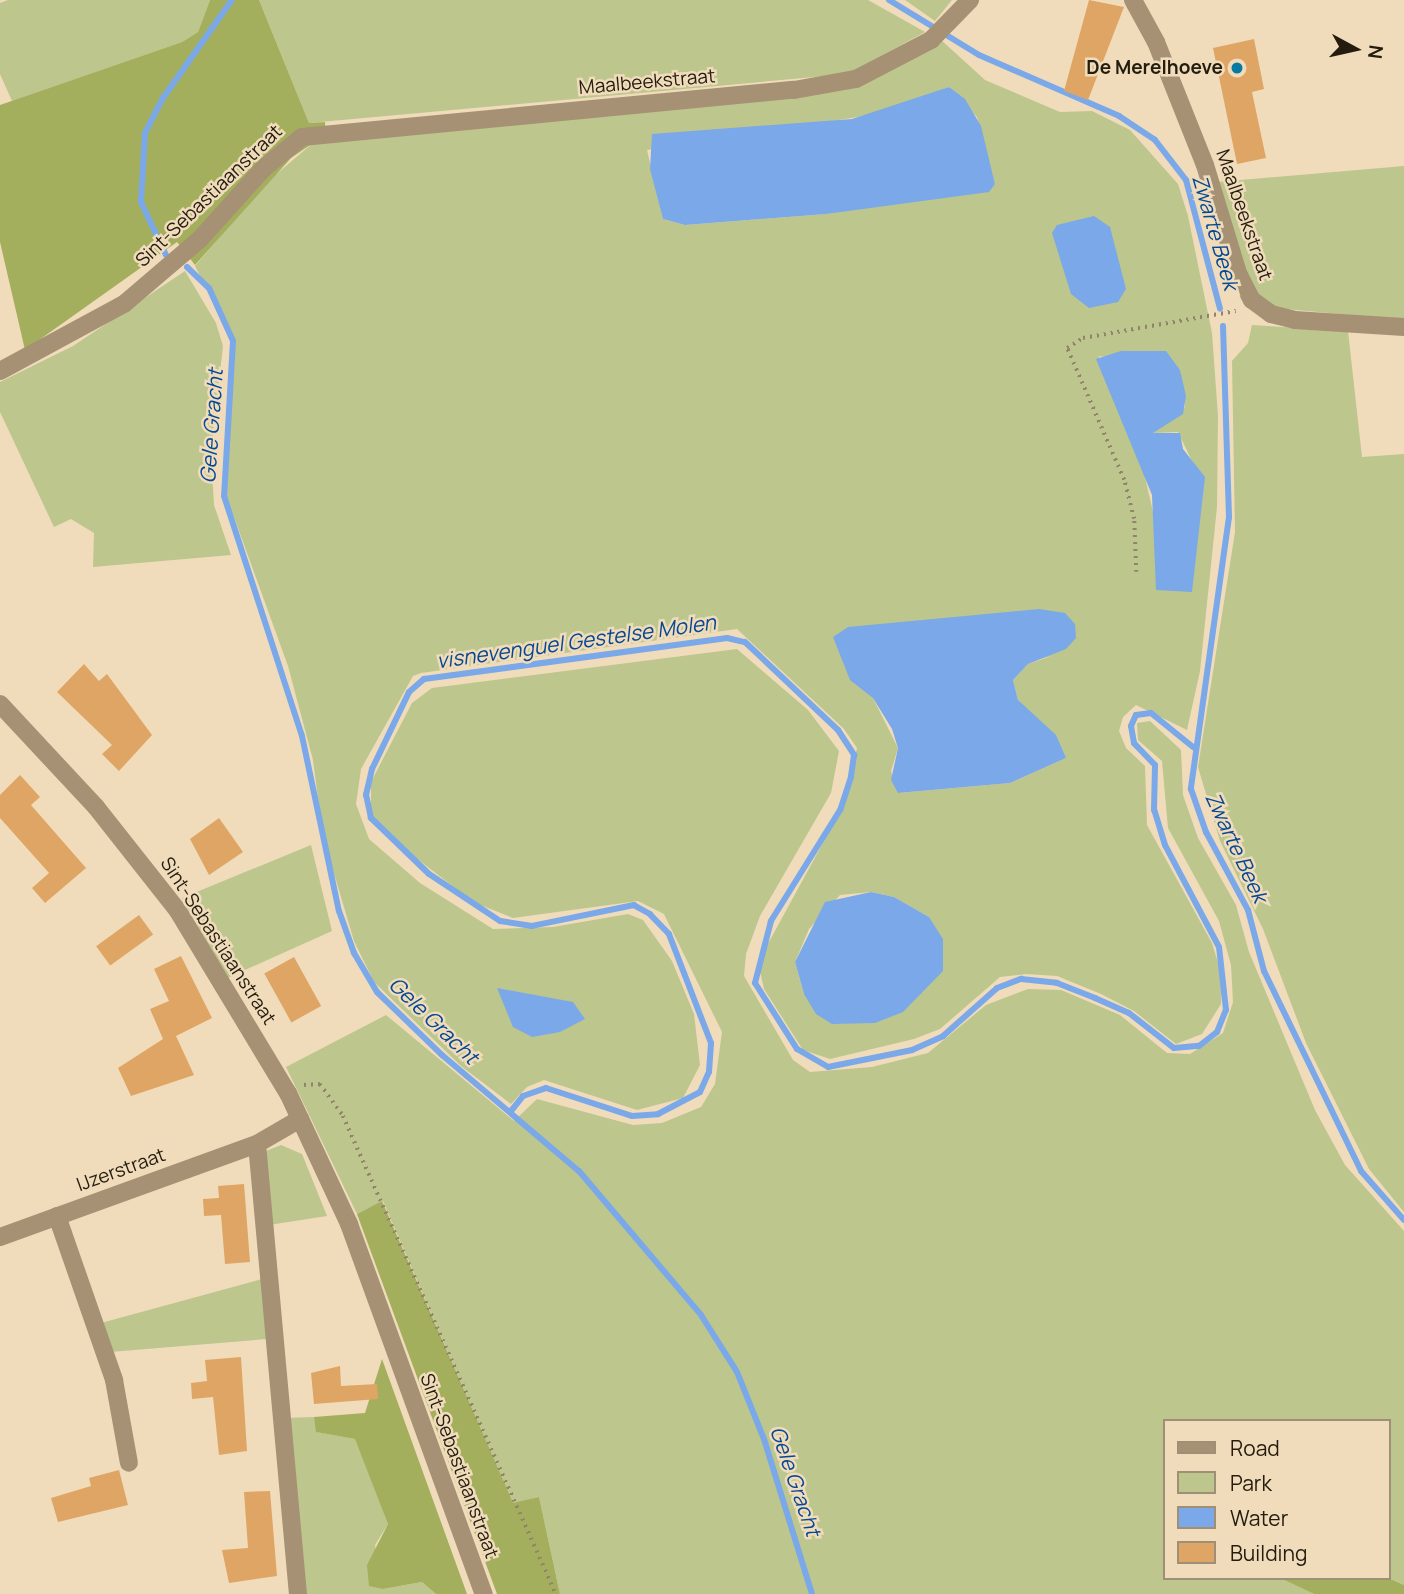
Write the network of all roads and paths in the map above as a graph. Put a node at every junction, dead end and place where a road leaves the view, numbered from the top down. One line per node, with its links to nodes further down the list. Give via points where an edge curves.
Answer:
1 (970, 0): 3 (street, Maalbeekstraat, via 931,40 856,79 794,90)
2 (1133, 0): 4 (street, Maalbeekstraat, via 1171,79 1205,166 1238,273)
3 (302, 137): 6 (street, Sint-Sebastiaanstraat, via 264,168 200,239 124,304)
4 (1252, 300): 5 (street, Maalbeekstraat, via 1271,314 1294,320); 7 (path, via 1235,311 1083,338 1067,348 1124,480 1134,519)
5 (1404, 327)
6 (0, 371)
7 (1136, 572)
8 (0, 704): 9 (street, Sint-Sebastiaanstraat, via 96,807 178,911)
9 (288, 1093): 10 (street, Sint-Sebastiaanstraat); 17 (path, via 320,1084 343,1116)
10 (300, 1119): 11 (street); 16 (street, Sint-Sebastiaanstraat, via 349,1224)
11 (257, 1144): 12 (street, IJzerstraat); 15 (street)
12 (57, 1216): 13 (street, IJzerstraat); 14 (street, via 114,1380)
13 (0, 1237)
14 (129, 1463)
15 (298, 1594)
16 (484, 1594)
17 (556, 1594)

